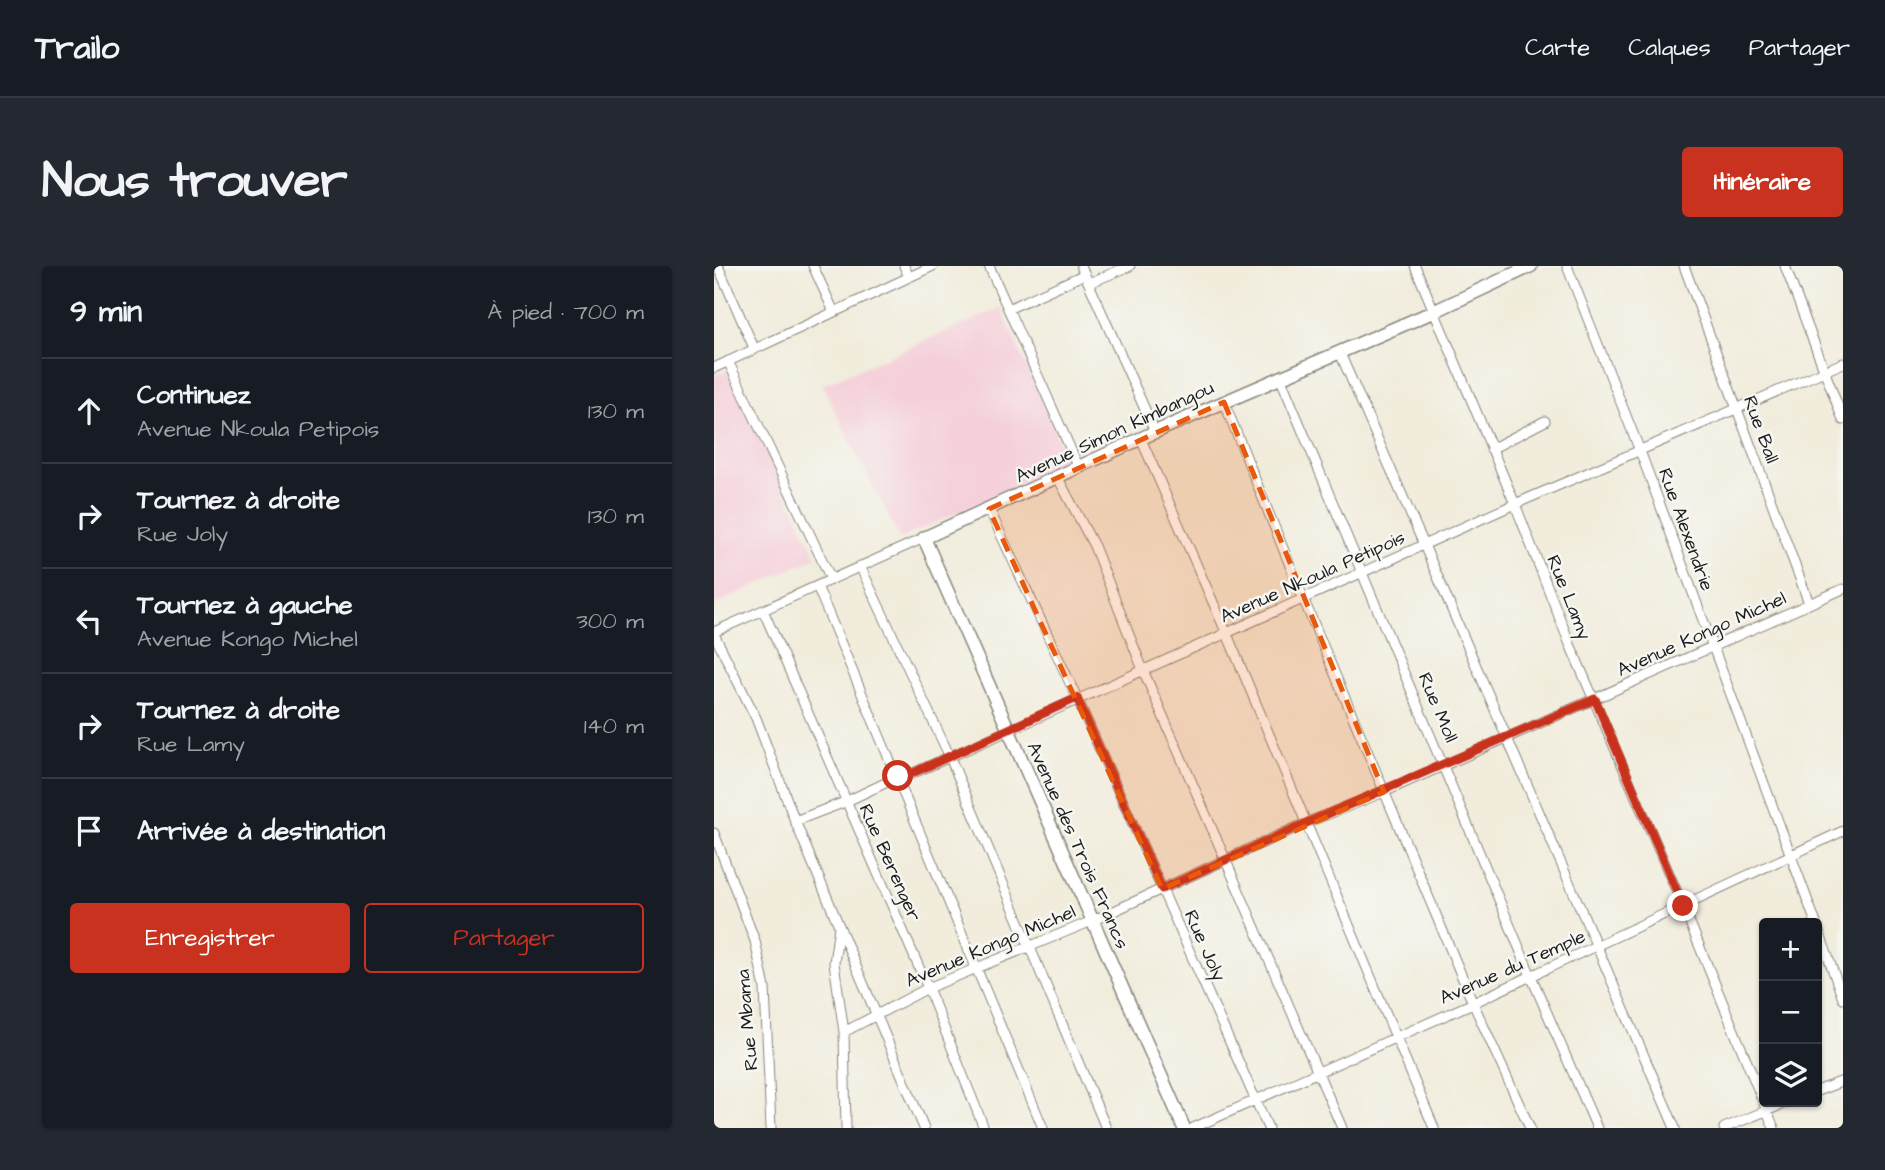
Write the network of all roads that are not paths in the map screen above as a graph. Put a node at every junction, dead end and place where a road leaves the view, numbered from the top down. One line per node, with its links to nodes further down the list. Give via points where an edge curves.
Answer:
1 (718, 266): 17 (street)
2 (813, 266): 16 (street)
3 (904, 266): 13 (street)
4 (933, 266): 13 (street)
5 (989, 266): 14 (street)
6 (1130, 266): 12 (street)
7 (1415, 266): 15 (street, Rue Lamy)
8 (1531, 266): 15 (street, Avenue Simon Kimbangou)
9 (1567, 266): 31 (street, Rue Alexendrie)
10 (1684, 266): 25 (street, Rue Ball)
11 (1785, 266): 22 (street)
12 (1085, 275): 14 (street); 28 (street)
13 (909, 277): 16 (street)
14 (1008, 309): 32 (street)
15 (1435, 311): 18 (street, Avenue Simon Kimbangou); 30 (street, Rue Lamy)
16 (834, 312): 17 (street)
17 (754, 348): 19 (street)
18 (1339, 351): 23 (street, Avenue Simon Kimbangou); 37 (street)
19 (728, 362): 21 (street); 40 (street)
20 (1843, 363): 22 (street, Avenue Nkoula Petipois)
21 (714, 368)
22 (1825, 370): 25 (street, Avenue Nkoula Petipois); 26 (street)
23 (1280, 377): 24 (street, Avenue Simon Kimbangou); 39 (street, Rue Moll)
24 (1224, 402): 28 (street, Avenue Simon Kimbangou); 43 (street)
25 (1736, 408): 31 (street, Avenue Nkoula Petipois); 44 (street, Rue Ball)
26 (1843, 420)
27 (1545, 421): 30 (street)
28 (1155, 432): 29 (street, Avenue Simon Kimbangou)
29 (1141, 439): 32 (street, Avenue Simon Kimbangou); 47 (street)
30 (1491, 449): 34 (street, Rue Lamy)
31 (1640, 451): 34 (street, Avenue Nkoula Petipois); 48 (street, Rue Alexendrie)
32 (1079, 468): 33 (street, Avenue Simon Kimbangou)
33 (1058, 478): 35 (street, Avenue Simon Kimbangou); 49 (street, via 1094,546)
34 (1515, 504): 37 (street, Avenue Nkoula Petipois); 51 (street, Rue Lamy)
35 (989, 509): 36 (street, Avenue Simon Kimbangou); 50 (street, Rue Joly)
36 (924, 538): 38 (street, Avenue Simon Kimbangou); 52 (street, Avenue des Trois Francs)
37 (1424, 545): 39 (street, Avenue Nkoula Petipois); 53 (street)
38 (860, 566): 40 (street, Avenue Simon Kimbangou); 54 (street)
39 (1363, 572): 43 (street, Avenue Nkoula Petipois); 55 (street, Rue Moll)
40 (831, 579): 41 (street, Avenue Simon Kimbangou)
41 (817, 586): 45 (street, Avenue Simon Kimbangou); 56 (street)
42 (1843, 589): 44 (street, Avenue Kongo Michel)
43 (1303, 598): 47 (street, Avenue Nkoula Petipois); 57 (street)
44 (1809, 603): 48 (street, Avenue Kongo Michel)
45 (763, 610): 46 (street, Avenue Simon Kimbangou); 58 (street, Rue Berenger)
46 (714, 633): 59 (street, via 756,718)
47 (1227, 634): 49 (street, Avenue Nkoula Petipois); 60 (street)
48 (1712, 646): 51 (street, Avenue Kongo Michel); 63 (street, Rue Alexendrie)
49 (1143, 670): 50 (street, Avenue Nkoula Petipois); 64 (street)
50 (1077, 698): 52 (street, Avenue Nkoula Petipois); 65 (street, Rue Joly)
51 (1595, 699): 53 (street, Avenue Kongo Michel); 66 (street, Rue Lamy)
52 (1007, 729): 54 (street, Avenue Nkoula Petipois); 68 (street, Avenue des Trois Francs)
53 (1506, 738): 55 (street, Avenue Kongo Michel); 71 (street)
54 (949, 755): 56 (street, Avenue Nkoula Petipois); 72 (street)
55 (1444, 764): 57 (street, Avenue Kongo Michel); 74 (street, Rue Moll)
56 (898, 776): 58 (street, Avenue Nkoula Petipois); 73 (street)
57 (1384, 792): 60 (street, Avenue Kongo Michel); 77 (street)
58 (845, 802): 59 (street, Avenue Nkoula Petipois); 75 (street, Rue Berenger)
59 (795, 821): 69 (street)
60 (1306, 823): 64 (street, Avenue Kongo Michel); 80 (street)
61 (1843, 831): 63 (street, Avenue du Temple)
62 (714, 833): 87 (street, Rue Mbama, via 755,941 765,988)
63 (1791, 856): 66 (street, Avenue du Temple); 67 (street, Rue Alexendrie)
64 (1227, 861): 65 (street, Avenue Kongo Michel); 81 (street)
65 (1162, 889): 68 (street, Avenue Kongo Michel); 84 (street, Rue Joly)
66 (1683, 906): 71 (street, Avenue du Temple); 86 (street, Rue Lamy)
67 (1813, 918)
68 (1092, 921): 72 (street, Avenue Kongo Michel); 93 (street, Avenue des Trois Francs)
69 (839, 926): 78 (street); 79 (street, via 834,963)
70 (1822, 941): 76 (street, Rue Alexendrie)
71 (1597, 946): 74 (street, Avenue du Temple); 100 (street)
72 (1030, 947): 73 (street, Avenue Kongo Michel); 92 (street)
73 (978, 968): 75 (street, Avenue Kongo Michel); 91 (street)
74 (1531, 975): 77 (street, Avenue du Temple); 99 (street, Rue Moll)
75 (928, 988): 78 (street, Avenue Kongo Michel); 90 (street, Rue Berenger)
76 (1843, 999)
77 (1473, 1003): 80 (street, Avenue du Temple); 98 (street)
78 (877, 1013): 79 (street, Avenue Kongo Michel); 89 (street)
79 (844, 1032): 88 (street)
80 (1395, 1037): 81 (street, Avenue du Temple); 97 (street)
81 (1317, 1072): 84 (street, Avenue du Temple); 96 (street)
82 (1843, 1081): 83 (street)
83 (1822, 1089)
84 (1255, 1100): 94 (street, Avenue du Temple); 95 (street, Rue Joly)
85 (1773, 1107): 86 (street)
86 (1767, 1109): 101 (street); 102 (street, Rue Lamy)
87 (771, 1128)
88 (846, 1128)
89 (924, 1128)
90 (984, 1128)
91 (1043, 1128)
92 (1106, 1128)
93 (1184, 1128)
94 (1193, 1128)
95 (1268, 1128)
96 (1342, 1128)
97 (1434, 1128)
98 (1530, 1128)
99 (1597, 1128)
100 (1675, 1128)
101 (1724, 1128)
102 (1774, 1128)

